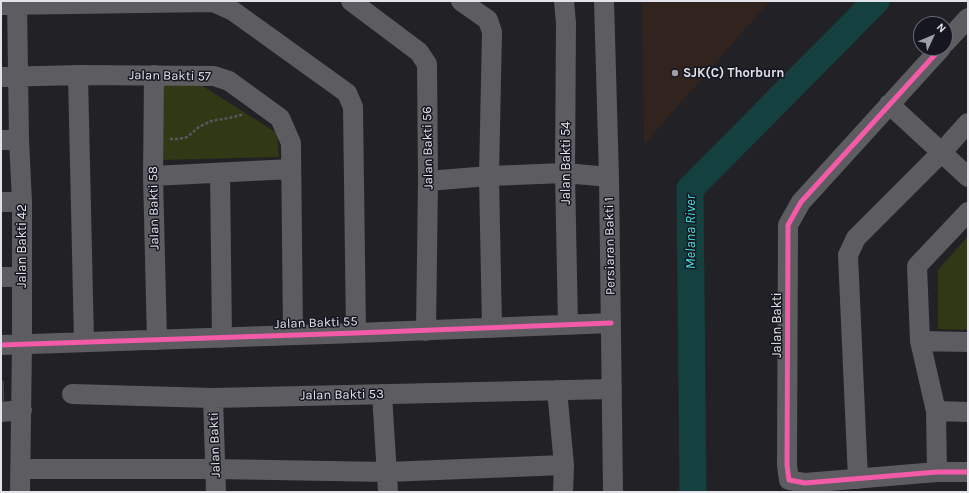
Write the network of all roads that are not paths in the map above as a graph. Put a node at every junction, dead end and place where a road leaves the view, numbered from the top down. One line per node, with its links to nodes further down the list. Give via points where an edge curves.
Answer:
1 (350, 1): 23 (street, Jalan Bakti 56, via 419,52 426,64)
2 (461, 1): 20 (street, via 488,20 492,32)
3 (564, 1): 18 (street, Jalan Bakti 54)
4 (604, 1): 21 (street, Persiaran Bakti 1)
5 (12, 4): 11 (street, Jalan Bakti 42); 33 (street, via 213,2 233,11 347,93 353,107)
6 (968, 18): 7 (street)
7 (953, 34)
8 (934, 56): 12 (street, Jalan Bakti)
9 (78, 75): 10 (street, Jalan Bakti 57); 11 (street, Jalan Bakti 57); 38 (street)
10 (154, 76): 16 (street, Jalan Bakti 57, via 214,76 229,81 280,118 291,143); 19 (street, Jalan Bakti 58)
11 (10, 77): 14 (street, Jalan Bakti 42)
12 (889, 104): 15 (street); 57 (street, Jalan Bakti, via 801,202 788,225 789,480 805,483)
13 (968, 123): 15 (street)
14 (10, 140): 25 (street, Jalan Bakti 42)
15 (942, 152): 22 (street); 57 (street, via 856,238 848,255)
16 (291, 169): 17 (street); 34 (street, Jalan Bakti 57)
17 (220, 173): 19 (street); 35 (street)
18 (565, 173): 20 (street); 21 (street); 30 (street, Jalan Bakti 54)
19 (153, 176): 36 (street, Jalan Bakti 58)
20 (489, 176): 23 (street); 31 (street)
21 (609, 177): 29 (street, Persiaran Bakti 1)
22 (968, 177)
23 (428, 180): 32 (street, Jalan Bakti 56)
24 (1, 202): 25 (street)
25 (22, 202): 28 (street, Jalan Bakti 42)
26 (968, 212): 37 (street, via 917,266)
27 (1, 276): 28 (street)
28 (22, 277): 40 (street, Jalan Bakti 42)
29 (611, 323): 30 (street, Jalan Bakti 55); 42 (street, Persiaran Bakti 1)
30 (568, 325): 31 (street, Jalan Bakti 55)
31 (492, 328): 32 (street, Jalan Bakti 55)
32 (426, 331): 33 (street, Jalan Bakti 55)
33 (356, 333): 34 (street, Jalan Bakti 55)
34 (293, 335): 35 (street, Jalan Bakti 55)
35 (222, 338): 36 (street, Jalan Bakti 55)
36 (157, 340): 38 (street, Jalan Bakti 55)
37 (920, 341): 39 (street); 48 (street)
38 (84, 342): 40 (street, Jalan Bakti 55)
39 (968, 342)
40 (22, 344): 41 (street, Jalan Bakti 55); 47 (street, Jalan Bakti 42)
41 (1, 345)
42 (612, 389): 43 (street, Jalan Bakti 53); 62 (street, Persiaran Bakti 1)
43 (557, 390): 45 (street, Jalan Bakti 53); 51 (street)
44 (72, 394): 46 (street, Jalan Bakti 53)
45 (382, 394): 46 (street, Jalan Bakti 53); 54 (street)
46 (214, 398): 53 (street, Jalan Bakti)
47 (22, 410): 49 (street); 52 (street, Jalan Bakti 42)
48 (936, 411): 50 (street); 55 (street)
49 (1, 412)
50 (968, 412)
51 (564, 465): 54 (street); 61 (street)
52 (20, 469): 53 (street); 58 (street, Jalan Bakti 42)
53 (216, 469): 54 (street); 59 (street, Jalan Bakti)
54 (387, 472): 60 (street)
55 (937, 472): 56 (street, Jalan Bakti); 57 (street, Jalan Bakti)
56 (968, 472)
57 (858, 478)
58 (20, 492)
59 (216, 492)
60 (388, 492)
61 (563, 492)
62 (613, 492)

